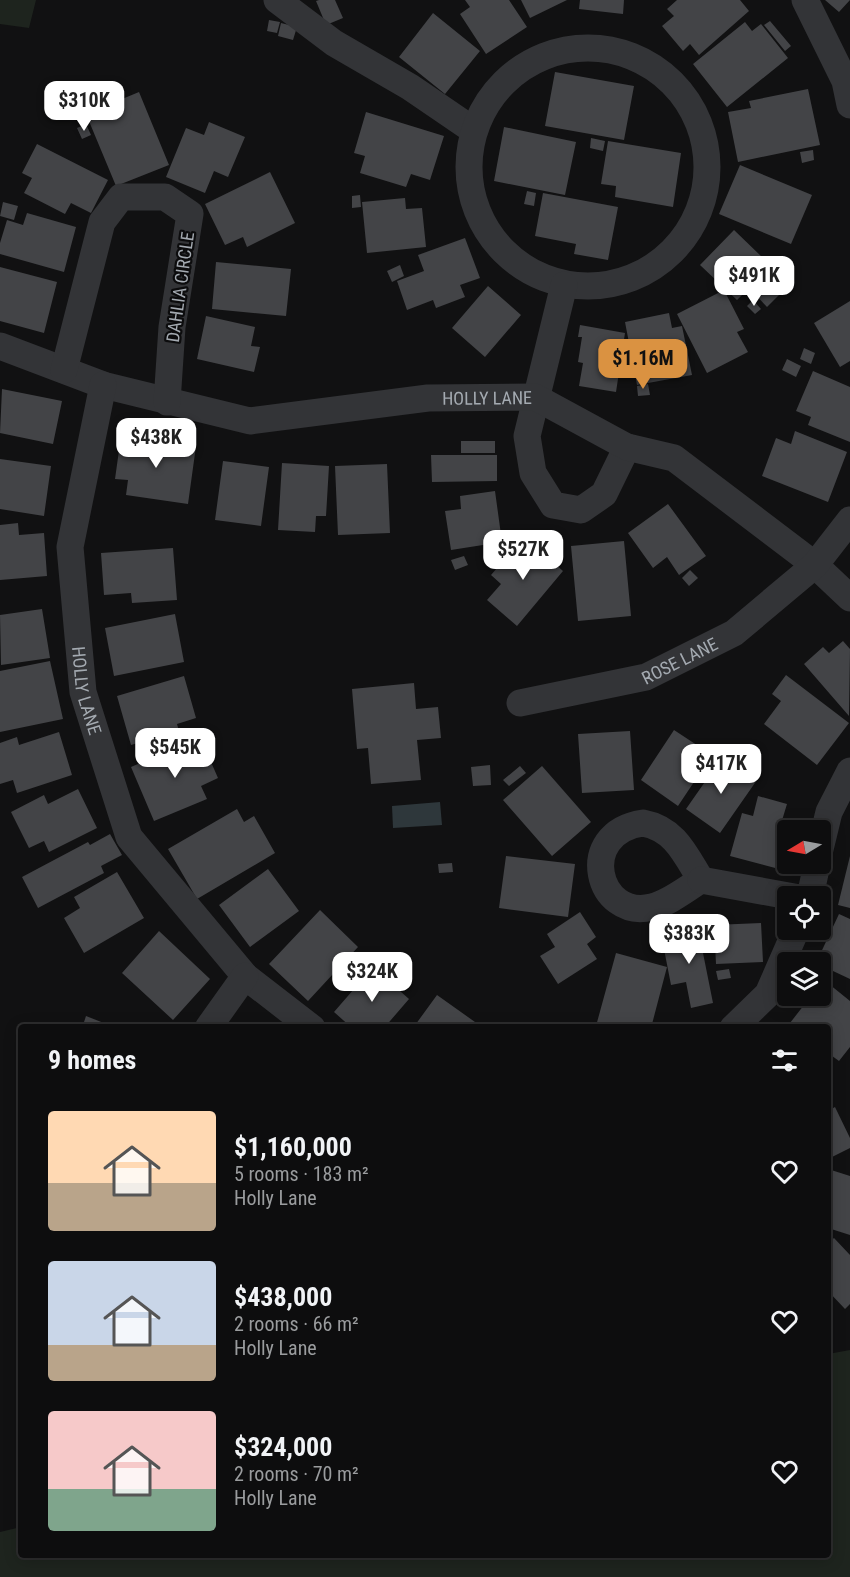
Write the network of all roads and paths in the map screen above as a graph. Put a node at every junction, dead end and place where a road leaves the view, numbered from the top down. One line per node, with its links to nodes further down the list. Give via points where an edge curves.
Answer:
1 (277, 0): 4 (street, via 333,43 410,87)
2 (805, 0): 3 (street, via 845,81)
3 (850, 105)
4 (473, 130): 5 (street, via 468,170 476,209 496,244 526,270); 5 (street, via 491,95 519,67 555,50 594,46 632,55 666,75 692,105 706,142 707,182 696,220 673,252 641,275 603,286)
5 (564, 285): 9 (street)
6 (0, 346): 7 (street, HOLLY LANE)
7 (64, 370): 8 (street, HOLLY LANE); 10 (street, DAHLIA CIRCLE, via 102,222 121,197 165,197 190,214 172,327)
8 (103, 386): 10 (street, HOLLY LANE); 21 (street, HOLLY LANE, via 69,547 83,692 129,837)
9 (535, 397): 10 (street, HOLLY LANE, via 428,398 250,421); 11 (street, HOLLY LANE); 11 (street, via 527,436 533,473 553,506 581,510 604,494)
10 (167, 402)
11 (627, 447): 13 (street, HOLLY LANE, via 674,458)
12 (850, 520): 13 (street, ROSE LANE)
13 (815, 565): 14 (street, HOLLY LANE); 15 (street, ROSE LANE, via 734,633 646,677)
14 (850, 598)
15 (520, 703)
16 (850, 771): 17 (street)
17 (827, 820)
18 (701, 880): 19 (street)
19 (777, 894)
20 (792, 940): 24 (street, via 768,994)
21 (245, 976): 22 (street); 23 (street, HOLLY LANE)
22 (211, 1024)
23 (307, 1024)
24 (737, 1024)

